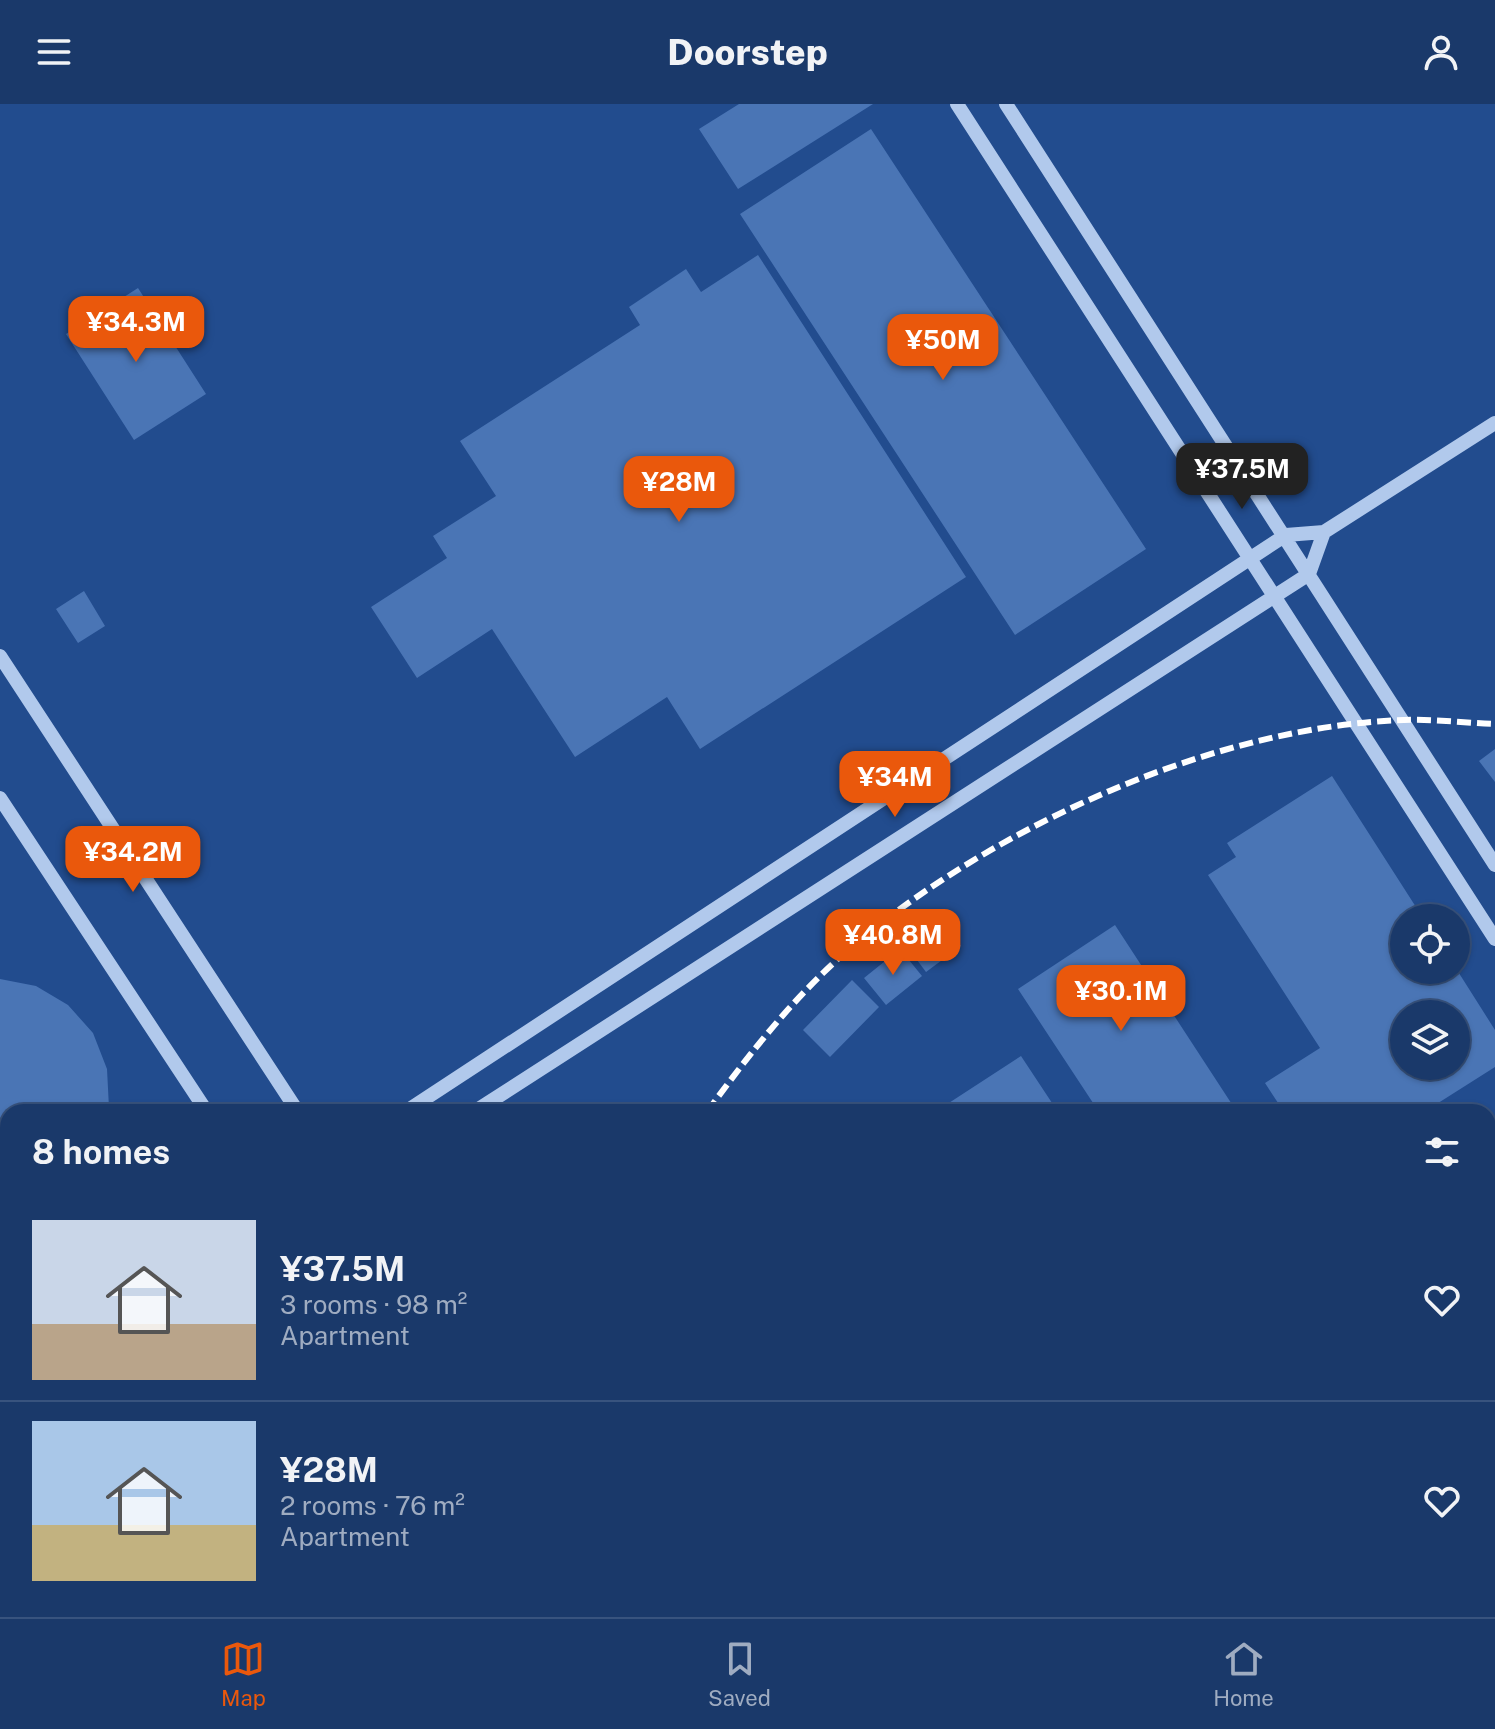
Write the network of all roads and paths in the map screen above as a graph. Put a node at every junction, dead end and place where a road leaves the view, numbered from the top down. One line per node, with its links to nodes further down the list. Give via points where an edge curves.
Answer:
1 (957, 104): 6 (street)
2 (1006, 104): 5 (street)
3 (1495, 423): 4 (street)
4 (1324, 532): 5 (street); 7 (street)
5 (1286, 535): 6 (street); 7 (street)
6 (1250, 559): 8 (street); 15 (street)
7 (1309, 574): 8 (street); 11 (street)
8 (1274, 597): 12 (street); 16 (street)
9 (0, 656): 14 (street)
10 (0, 798): 13 (street)
11 (1495, 865)
12 (1495, 939)
13 (202, 1104)
14 (293, 1104)
15 (417, 1104)
16 (486, 1104)

